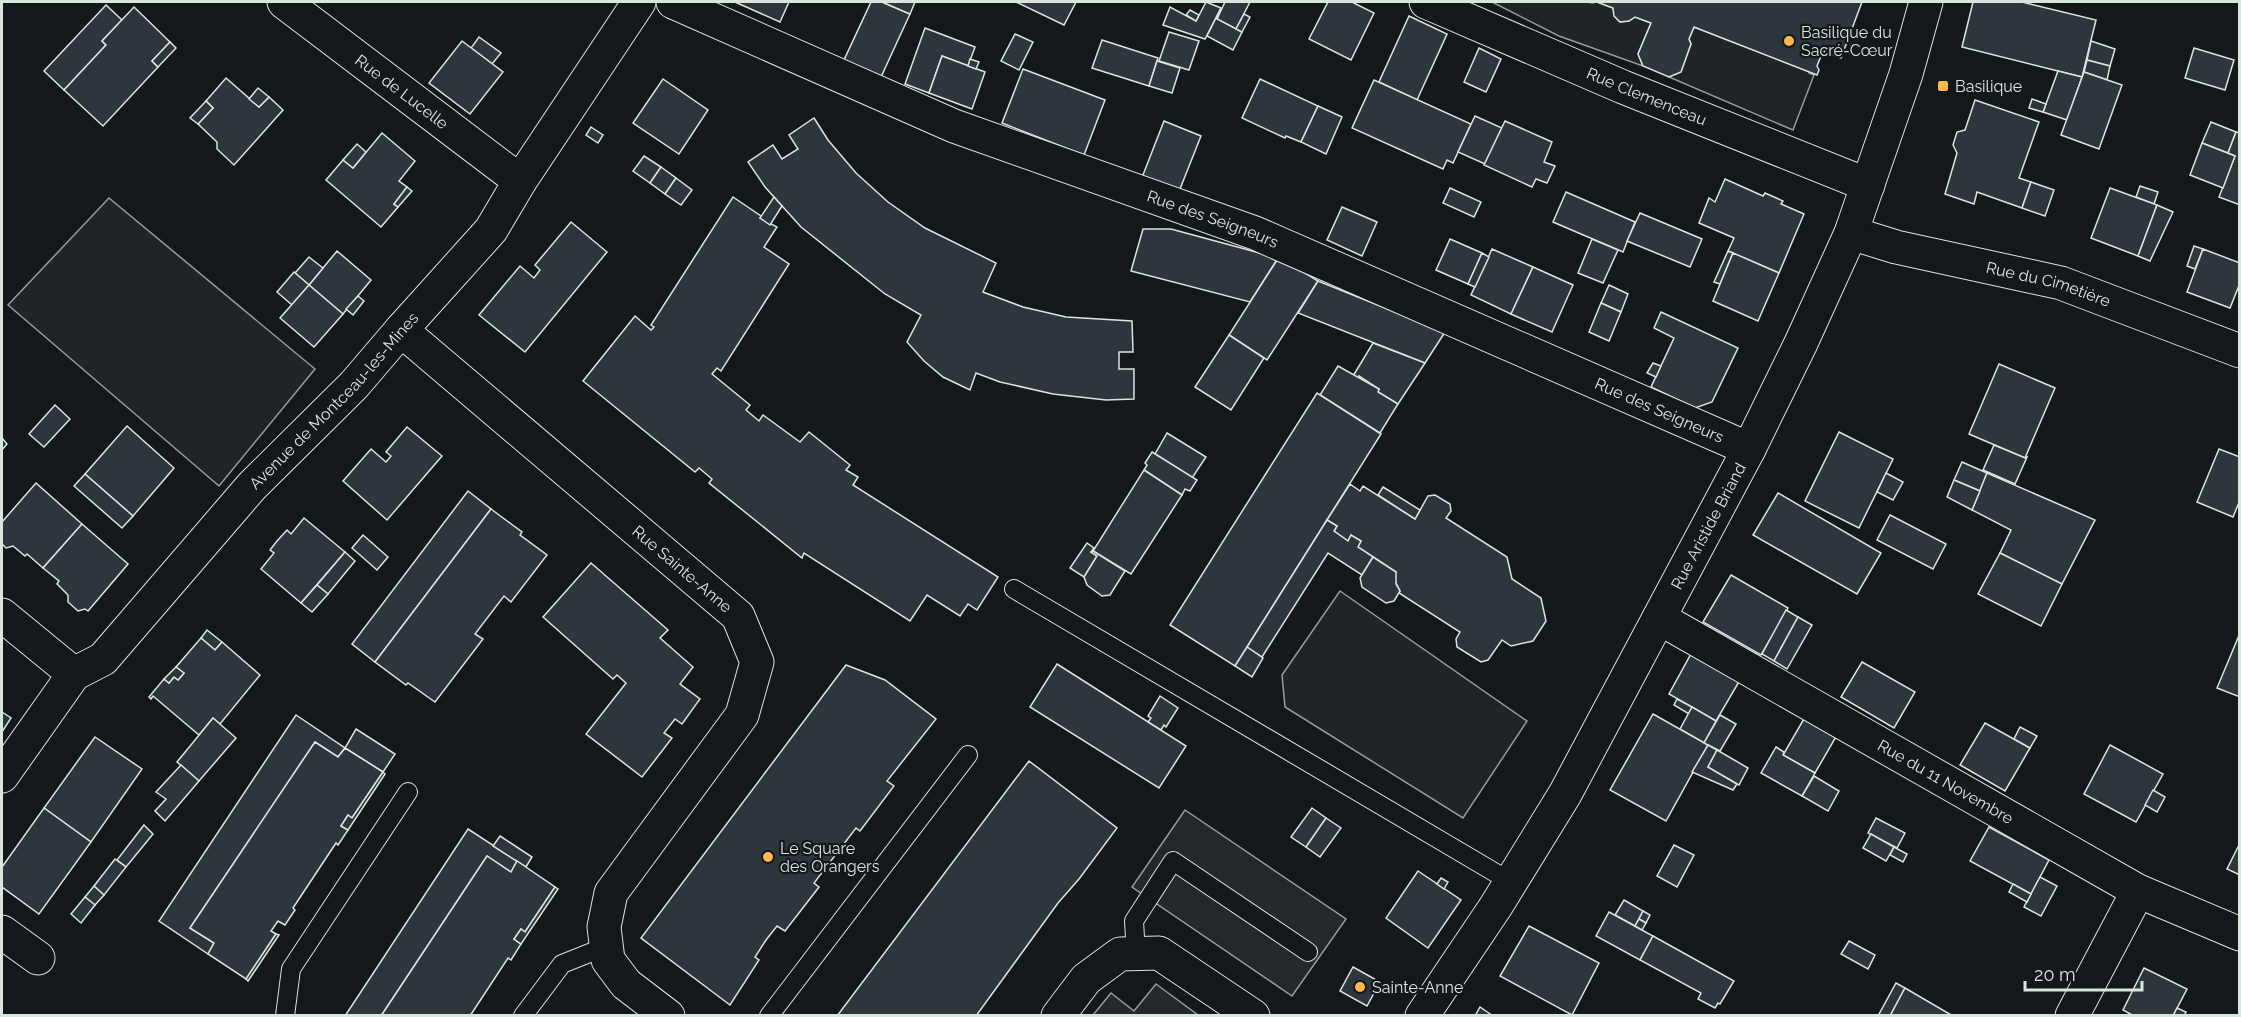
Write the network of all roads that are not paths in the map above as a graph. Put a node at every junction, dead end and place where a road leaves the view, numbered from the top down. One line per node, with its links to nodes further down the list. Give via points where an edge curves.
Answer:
1 (284, 2): 6 (street, Rue de Lucelle)
2 (639, 2): 6 (street, Avenue de Montceau-les-Mines)
3 (673, 2): 11 (street, Rue des Seigneurs, via 954,126 1255,233)
4 (1426, 2): 7 (street, Rue Clemenceau, via 1623,87)
5 (1926, 2): 7 (street, Rue Aristide Briand)
6 (520, 181): 9 (street, Avenue de Montceau-les-Mines, via 491,230)
7 (1868, 184): 8 (street, Rue Aristide Briand)
8 (1851, 233): 10 (street, Rue du Cimetière, via 1896,247 2061,283); 11 (street, Rue Aristide Briand)
9 (401, 330): 15 (street, Avenue de Montceau-les-Mines, via 354,386 252,486 103,659); 23 (street, Rue Sainte-Anne, via 738,616 757,662 742,715 611,893 604,927)
10 (2240, 351)
11 (1749, 448): 14 (street, Rue Aristide Briand)
12 (1014, 589): 19 (lane)
13 (2, 615): 15 (street)
14 (1659, 618): 19 (street, Rue Aristide Briand, via 1565,794); 20 (street, Rue du 11 Novembre)
15 (74, 674): 17 (street, Avenue de Montceau-les-Mines)
16 (968, 755): 30 (lane)
17 (2, 776)
18 (408, 792): 27 (lane, via 291,969)
19 (1511, 882): 33 (street, Rue Aristide Briand)
20 (2138, 891): 22 (street, Rue du 11 Novembre); 34 (street)
21 (2, 932): 26 (street)
22 (2239, 932)
23 (606, 946): 28 (lane, via 561,964); 29 (street, Rue Sainte-Anne, via 608,960 626,984)
24 (1308, 952): 25 (lane, via 1173,861 1134,921)
25 (1136, 954): 31 (street, via 1120,954 1086,979); 32 (street, via 1159,953)
26 (38, 958)
27 (285, 1016)
28 (523, 1016)
29 (668, 1016)
30 (769, 1016)
31 (1058, 1016)
32 (1253, 1016)
33 (1422, 1016)
34 (2072, 1016)

